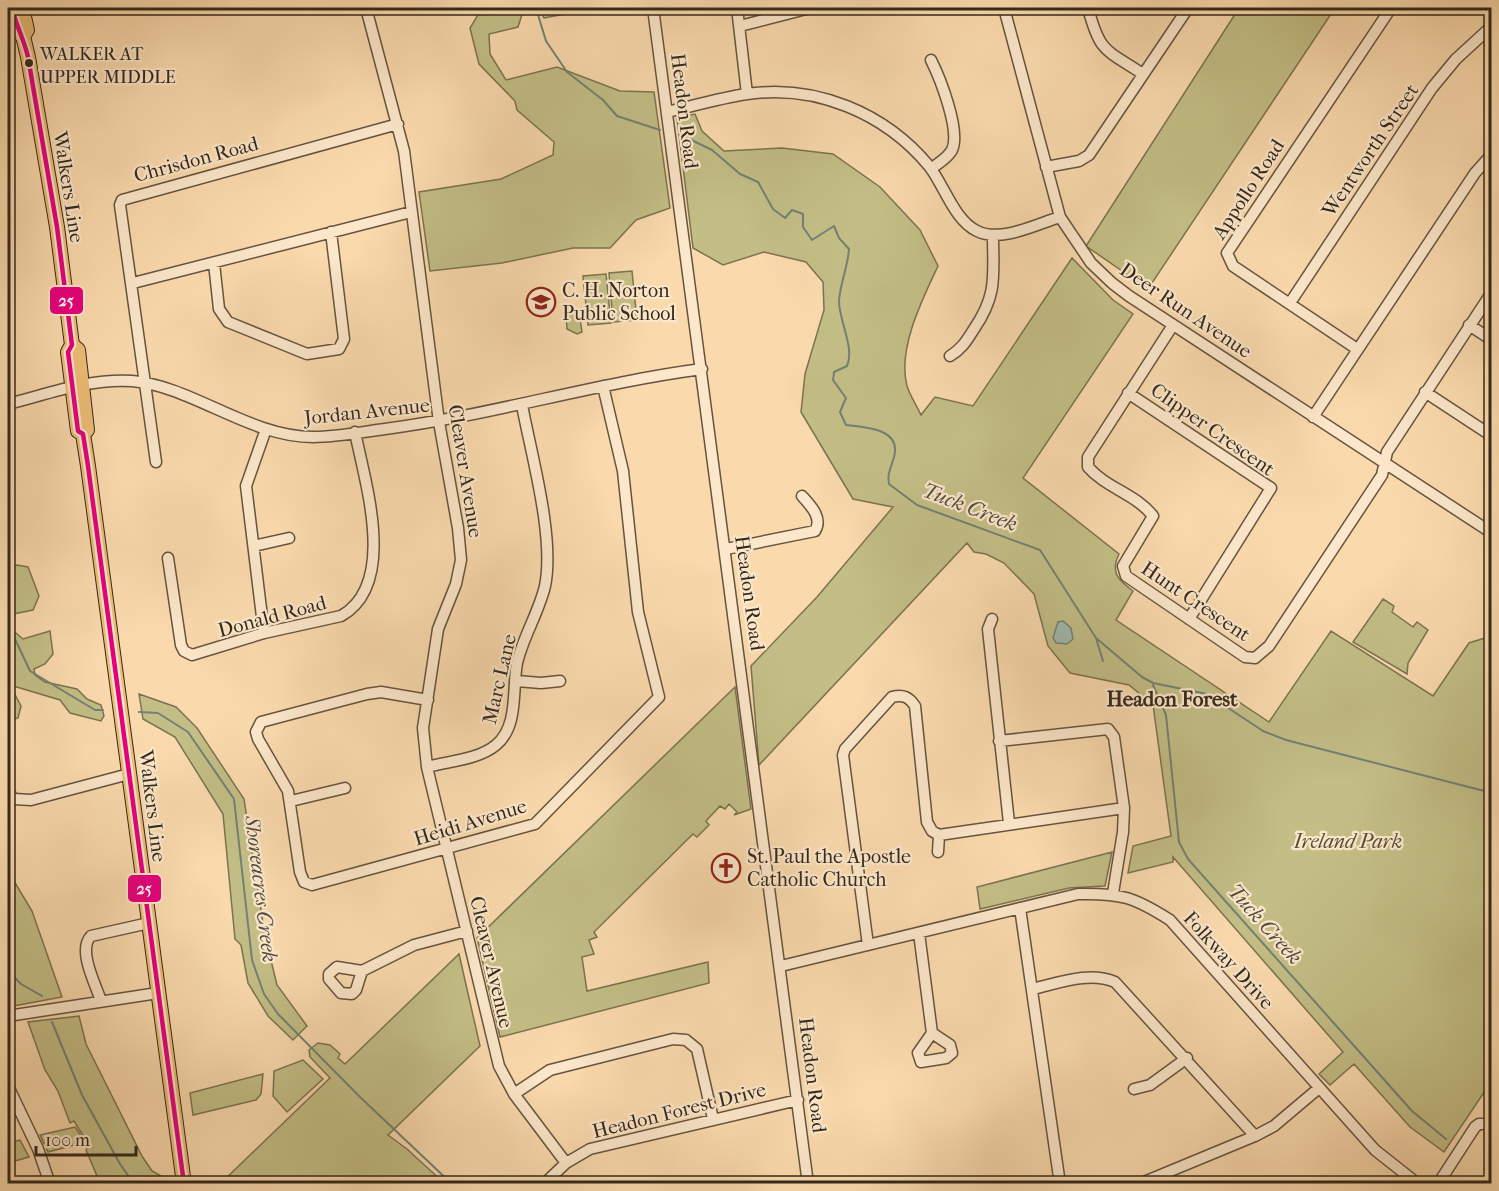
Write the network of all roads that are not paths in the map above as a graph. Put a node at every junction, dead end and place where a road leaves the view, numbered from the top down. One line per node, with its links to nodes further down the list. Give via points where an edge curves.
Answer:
1 (366, 8): 16 (street, Cleaver Avenue)
2 (653, 8): 15 (street, Headon Road)
3 (737, 8): 10 (street)
4 (810, 8): 10 (street)
5 (1004, 8): 18 (street, Deer Run Avenue)
6 (1088, 8): 13 (street, via 1102,47)
7 (1188, 8): 13 (street)
8 (1391, 8): 27 (street, Appollo Road, via 1227,253 1233,266)
9 (17, 10): 36 (main road, Walkers Line, via 17,31 23,36 42,136 72,345 68,351)
10 (740, 26): 14 (street)
11 (1491, 26): 27 (street, Wentworth Street, via 1432,88)
12 (931, 60): 19 (street, via 948,106 954,141 946,157)
13 (1143, 74): 18 (street, via 1089,155 1079,161)
14 (747, 94): 15 (street); 19 (street, via 802,94 851,108 898,135)
15 (667, 112): 33 (street, Headon Road)
16 (398, 124): 20 (street, Cleaver Avenue); 25 (street, Chrisdon Road, via 127,197 120,205)
17 (1491, 154): 31 (street)
18 (1046, 167): 21 (street, Deer Run Avenue)
19 (931, 169): 23 (street, via 961,218 977,231)
20 (411, 212): 22 (street); 42 (street, Cleaver Avenue)
21 (1060, 217): 23 (street); 28 (street, Deer Run Avenue, via 1091,262 1112,283)
22 (331, 232): 24 (street); 24 (street, via 344,339 339,349 307,354 228,322 219,309)
23 (993, 235): 32 (street, via 993,290 989,305 960,350)
24 (214, 263): 25 (street)
25 (133, 283): 34 (street, Chrisdon Road)
26 (1491, 292): 29 (street, Hunt Crescent)
27 (1290, 303): 31 (street, Appollo Road)
28 (1173, 325): 38 (street, Hunt Crescent); 41 (street, Deer Run Avenue)
29 (1469, 325): 30 (street); 37 (street, Hunt Crescent)
30 (1491, 340)
31 (1357, 349): 41 (street)
32 (950, 356)
33 (702, 369): 35 (street, Jordan Avenue); 52 (street, Headon Road)
34 (145, 383): 36 (street, Jordan Avenue, via 105,381); 43 (street, Jordan Avenue); 46 (street, Chrisdon Road)
35 (603, 386): 40 (street, Jordan Avenue); 69 (street, Heidi Avenue, via 623,471 638,612 659,697 536,824)
36 (77, 387): 39 (street, Jordan Avenue); 62 (main road, Walkers Line, via 87,429 83,434)
37 (1425, 392): 45 (street); 47 (street, Hunt Crescent, via 1387,452)
38 (1128, 393): 55 (street, Hunt Crescent, via 1088,457 1088,467 1145,506 1153,516 1123,566 1126,576); 55 (street, Clipper Crescent, via 1271,488)
39 (8, 404)
40 (522, 405): 42 (street, Jordan Avenue); 57 (street, Marc Lane, via 540,498 547,570 517,664)
41 (1313, 417): 47 (street, Deer Run Avenue)
42 (439, 422): 44 (street, Jordan Avenue); 59 (street, Cleaver Avenue, via 453,490 461,560 438,629)
43 (266, 429): 44 (street, Jordan Avenue, via 314,437); 51 (street, via 246,486)
44 (355, 432): 56 (street, Donald Road, via 375,542 360,601 341,616)
45 (1491, 436)
46 (156, 462)
47 (1384, 464): 49 (street, Deer Run Avenue); 55 (street, Hunt Crescent, via 1382,475 1262,654 1245,657)
48 (802, 496): 52 (street, via 817,516 815,531)
49 (1491, 533)
50 (289, 538): 51 (street)
51 (254, 546): 56 (street)
52 (726, 549): 77 (street, Headon Road)
53 (168, 558): 56 (street, Donald Road, via 184,651 192,655 203,653)
54 (992, 619): 60 (street, via 988,629)
55 (1189, 619)
56 (264, 633)
57 (517, 681): 58 (street); 61 (street, Marc Lane, via 509,725 496,745 484,753)
58 (560, 681)
59 (428, 700): 61 (street, Cleaver Avenue, via 423,728); 65 (street, Heidi Avenue, via 381,692 261,722 256,732 258,739)
60 (999, 741): 66 (street, via 1108,729 1114,737); 67 (street)
61 (427, 766): 69 (street, Cleaver Avenue)
62 (129, 774): 64 (street, via 31,800 14,799); 73 (main road, Walkers Line)
63 (345, 788): 65 (street)
64 (8, 792)
65 (291, 801): 69 (street, Heidi Avenue, via 300,872 304,882 312,885)
66 (1124, 808): 67 (street); 71 (street)
67 (1009, 823): 68 (street)
68 (939, 835): 70 (street); 76 (street, via 927,822 915,706 900,695 892,697 843,755)
69 (447, 849): 74 (street, Cleaver Avenue)
70 (938, 852)
71 (1113, 893): 72 (street, Folkway Drive, via 1078,894); 86 (street, Folkway Drive, via 1145,904 1170,920)
72 (1020, 909): 75 (street, Folkway Drive); 79 (street)
73 (149, 923): 80 (main road, Walkers Line); 81 (street, via 91,936 86,941 85,950)
74 (467, 931): 78 (street, via 398,951); 88 (street, Cleaver Avenue, via 493,1048)
75 (919, 933): 76 (street, Folkway Drive); 83 (street)
76 (868, 945): 77 (street, Folkway Drive)
77 (781, 966): 89 (street, Headon Road)
78 (362, 971)
79 (1032, 989): 84 (street, via 1089,977 1115,982); 98 (street)
80 (158, 993): 81 (street); 95 (main road, Walkers Line)
81 (101, 1001): 82 (street)
82 (8, 1016)
83 (932, 1033)
84 (1187, 1058): 87 (street, via 1150,1085); 92 (street)
85 (8, 1086): 94 (street)
86 (1319, 1088): 92 (street, via 1274,1126); 100 (street, Folkway Drive, via 1383,1159)
87 (1134, 1089)
88 (514, 1094): 90 (street, via 550,1070 673,1038 686,1040 696,1049); 93 (street, Cleaver Avenue)
89 (798, 1100): 90 (street, Headon Forest Drive); 97 (street, Headon Road)
90 (713, 1119): 93 (street, Headon Forest Drive, via 590,1149)
91 (1491, 1124): 101 (street, via 1475,1127)
92 (1255, 1136): 99 (street)
93 (567, 1163): 96 (street, Headon Forest Drive)
94 (50, 1184)
95 (184, 1184)
96 (544, 1184)
97 (808, 1184)
98 (1060, 1184)
99 (1139, 1184)
100 (1418, 1184)
101 (1438, 1184)

